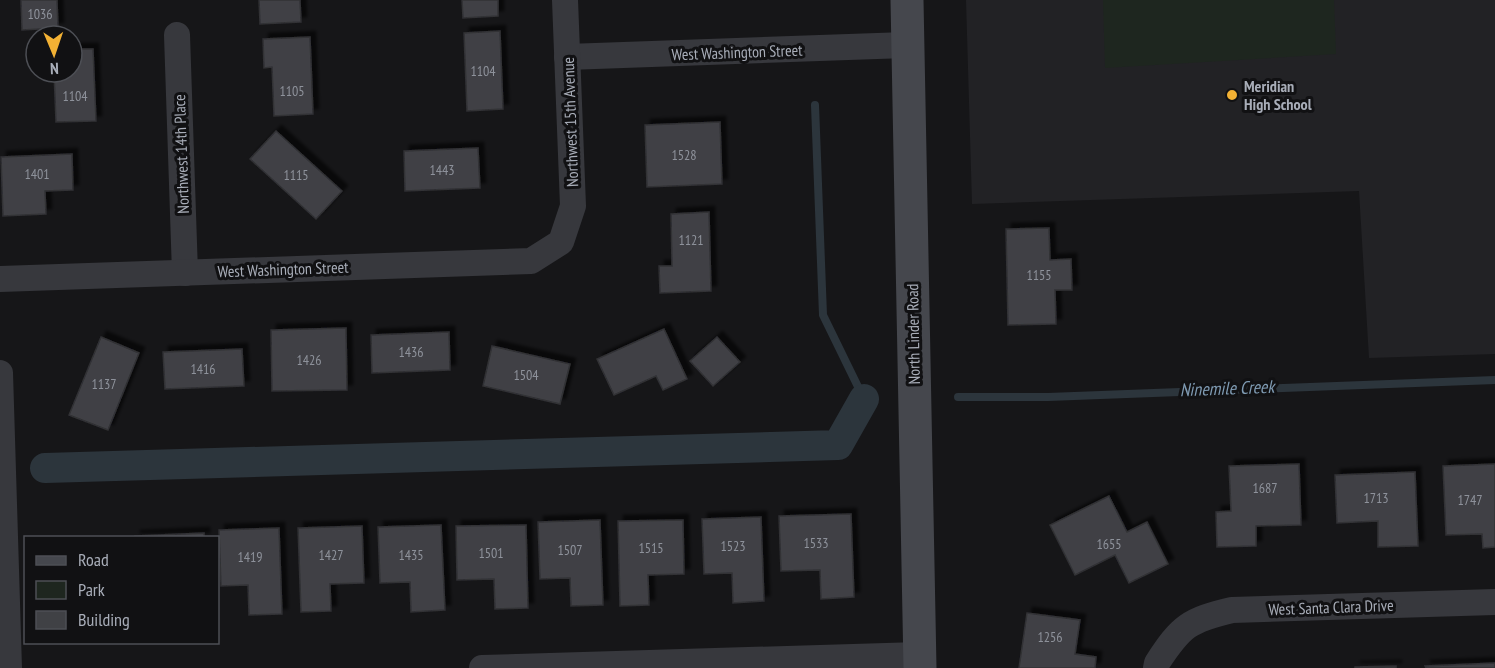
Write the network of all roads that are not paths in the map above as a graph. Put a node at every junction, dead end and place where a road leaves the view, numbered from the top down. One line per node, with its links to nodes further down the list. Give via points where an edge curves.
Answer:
1 (565, 0): 5 (street, Northwest 15th Avenue)
2 (907, 0): 4 (main road, North Linder Road)
3 (177, 35): 7 (street, Northwest 14th Place)
4 (906, 45): 5 (street, West Washington Street); 11 (main road, North Linder Road)
5 (567, 57): 6 (street, Northwest 15th Avenue, via 573,206)
6 (561, 242): 7 (street, West Washington Street, via 531,261)
7 (185, 273): 8 (street, West Washington Street)
8 (0, 279)
9 (0, 373): 12 (street)
10 (1495, 602): 14 (street, West Santa Clara Drive, via 1232,610 1201,617 1174,636)
11 (919, 661): 13 (street)
12 (9, 668)
13 (482, 668)
14 (1156, 668)

